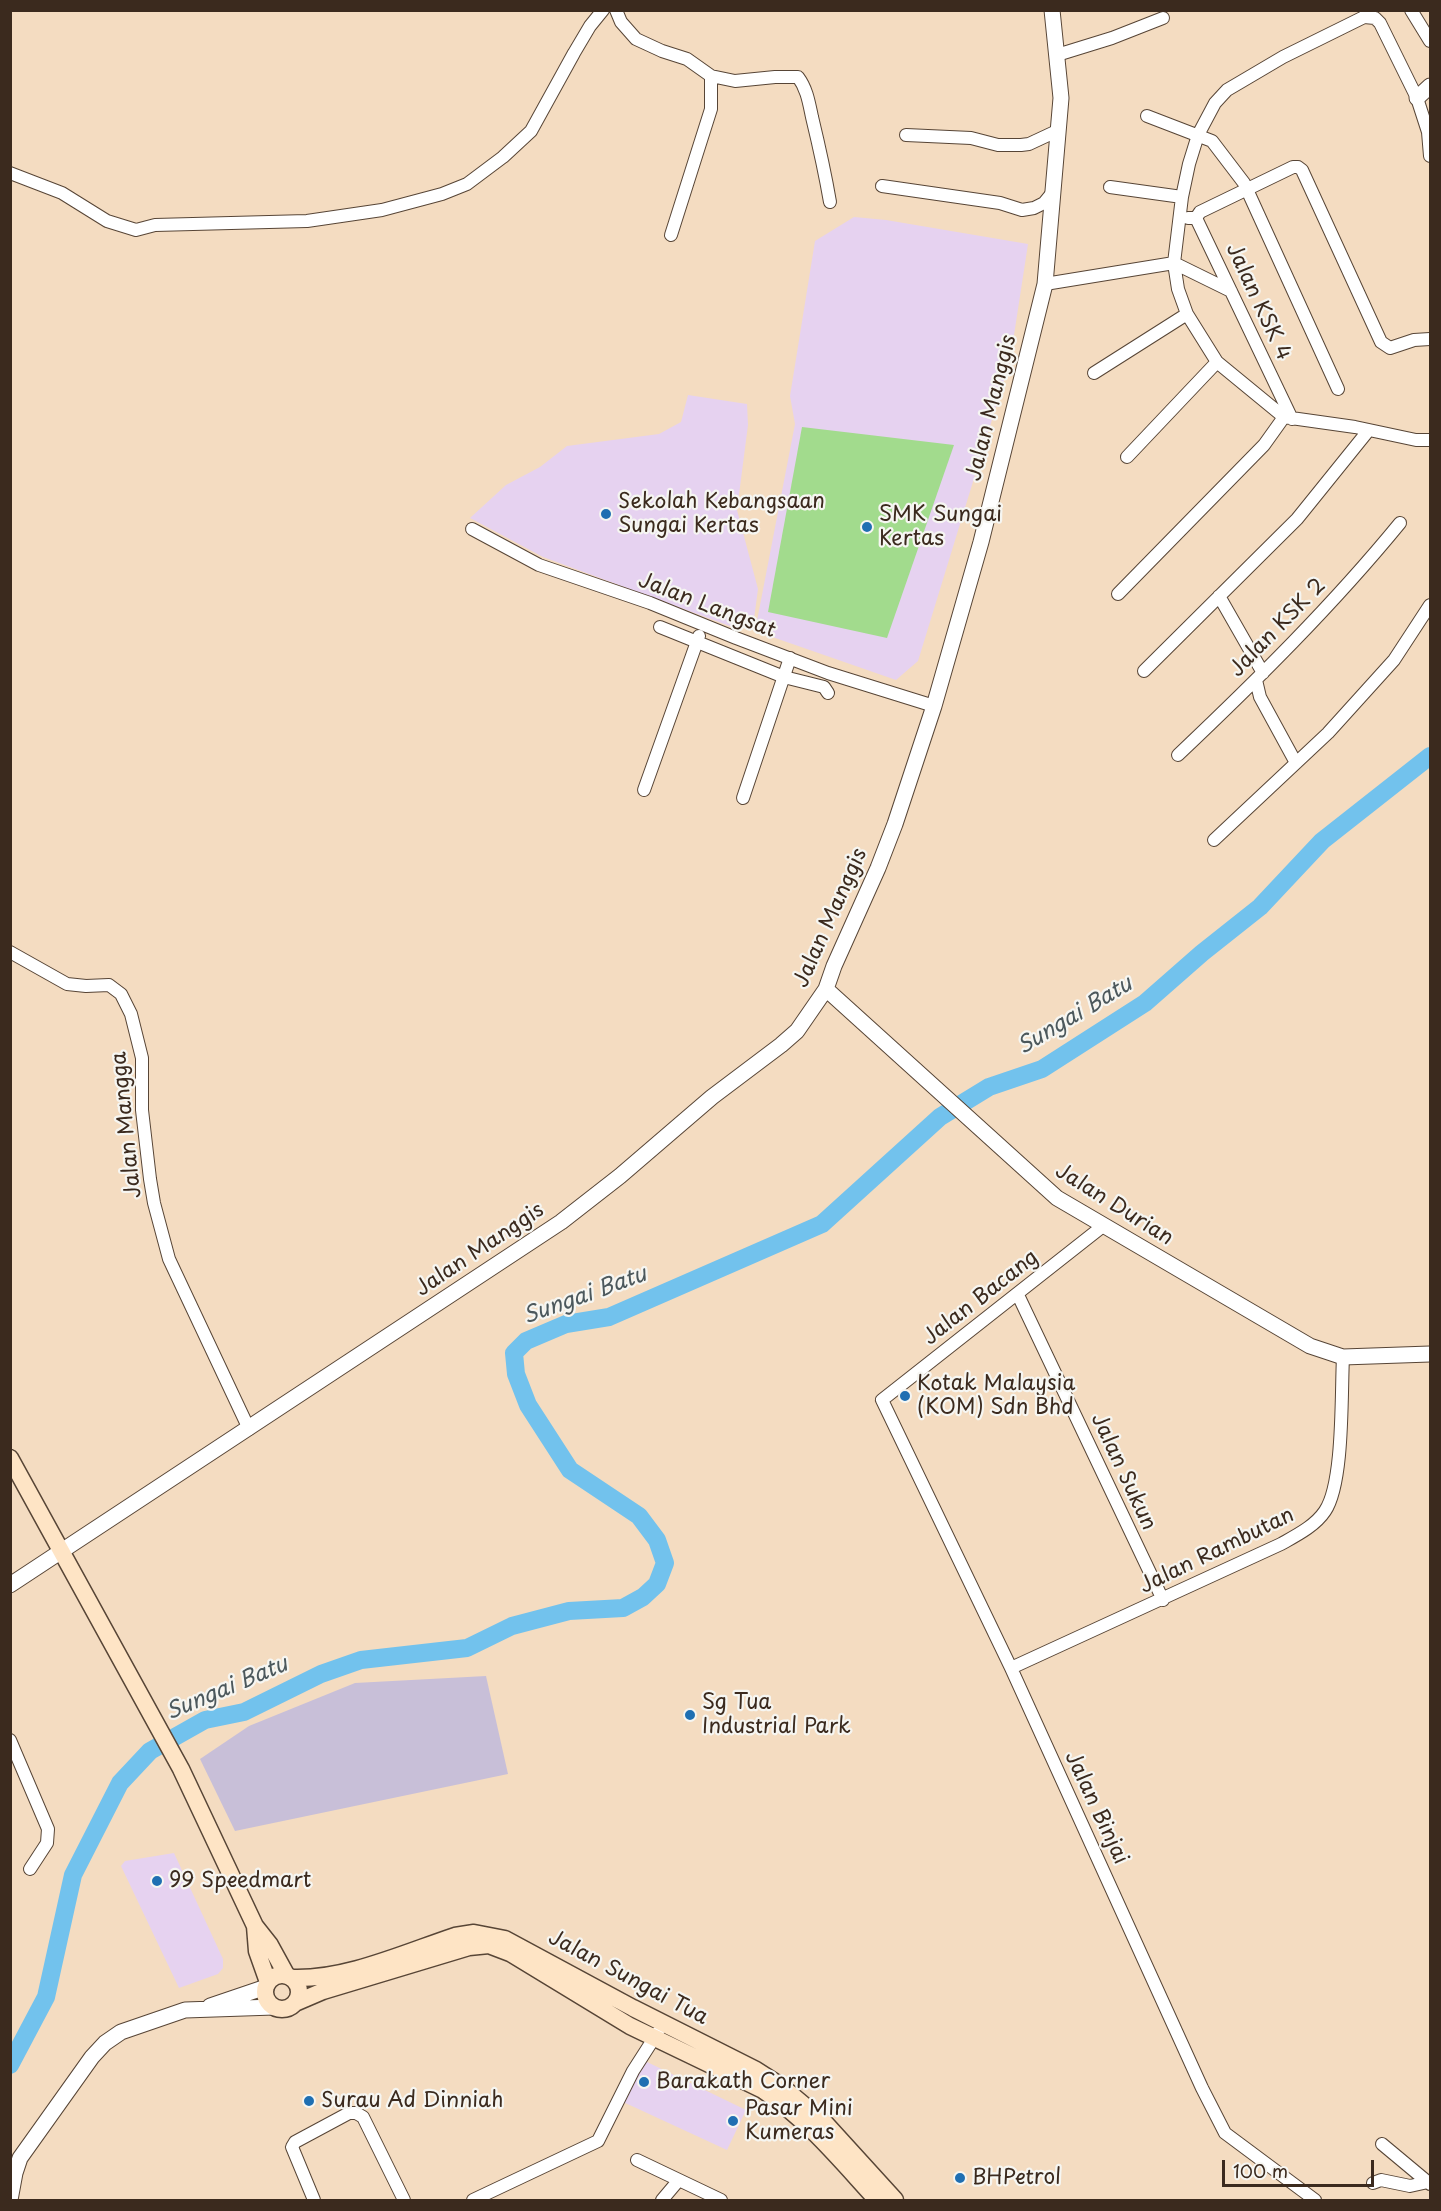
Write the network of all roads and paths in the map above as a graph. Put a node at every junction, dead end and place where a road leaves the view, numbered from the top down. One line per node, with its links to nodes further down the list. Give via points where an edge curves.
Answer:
1 (603, 10): 17 (street, via 531,131 467,184 442,194 382,210 307,221 155,225 136,230 107,221 62,193)
2 (616, 10): 9 (street, via 636,39 687,59)
3 (1052, 10): 8 (street, Jalan Manggis)
4 (1411, 10): 7 (street)
5 (1370, 14): 11 (street, via 1380,23); 15 (street, via 1227,90 1215,103)
6 (1163, 18): 8 (street)
7 (1431, 41)
8 (1057, 55): 13 (street, Jalan Manggis, via 1062,98)
9 (711, 76): 23 (street, via 735,81 798,77 808,98); 26 (street, via 711,109)
10 (1431, 86): 11 (street)
11 (1417, 98): 16 (street)
12 (1148, 116): 15 (street)
13 (1059, 130): 14 (street, via 1021,145); 21 (street, Jalan Manggis)
14 (906, 135)
15 (1198, 135): 20 (street, via 1212,141); 22 (street)
16 (1431, 156)
17 (10, 173)
18 (882, 186): 21 (street, via 1000,203 1022,210 1034,208)
19 (1110, 187): 22 (street)
20 (1247, 190): 24 (street, via 1200,212); 31 (street, via 1293,167 1302,170 1381,342 1390,348); 34 (street)
21 (1053, 192): 28 (street, Jalan Manggis)
22 (1182, 197): 25 (street)
23 (830, 202)
24 (1196, 218): 25 (street); 29 (street, Jalan KSK 4)
25 (1179, 219): 27 (street)
26 (671, 235)
27 (1174, 263): 28 (street); 29 (street); 30 (street)
28 (1045, 284): 52 (street, Jalan Manggis, via 981,542)
29 (1231, 291): 35 (street, Jalan KSK 4)
30 (1187, 314): 32 (street); 33 (street)
31 (1431, 339)
32 (1217, 362): 35 (street); 38 (street)
33 (1094, 373)
34 (1338, 389)
35 (1288, 418): 36 (street); 41 (street)
36 (1368, 431): 37 (street); 42 (street, via 1297,519)
37 (1431, 440)
38 (1127, 457)
39 (1400, 523): 50 (street, Jalan KSK 2, via 1357,575)
40 (472, 529): 44 (street, Jalan Langsat, via 539,565)
41 (1118, 594)
42 (1219, 596): 48 (street); 50 (street)
43 (1431, 604): 54 (street, via 1394,660)
44 (703, 625): 46 (street); 47 (street, Jalan Langsat)
45 (660, 627): 46 (street)
46 (697, 642): 49 (street); 55 (street)
47 (790, 658): 49 (street); 52 (street, Jalan Langsat)
48 (1144, 671)
49 (784, 676): 51 (street, via 824,687); 56 (street)
50 (1260, 676): 53 (street, Jalan KSK 2); 54 (street, via 1260,697)
51 (828, 693)
52 (934, 706): 59 (street, Jalan Manggis, via 890,835)
53 (1178, 754)
54 (1296, 763): 57 (street)
55 (644, 790)
56 (743, 798)
57 (1214, 840)
58 (10, 952): 65 (street, Jalan Mangga, via 68,984 109,985 121,994 131,1014 142,1058 144,1121 154,1203 162,1232 170,1259)
59 (826, 989): 60 (street, Jalan Durian, via 1057,1198); 65 (street, Jalan Manggis, via 782,1045 712,1097 561,1222)
60 (1103, 1226): 61 (street, Jalan Bacang); 63 (street, Jalan Durian, via 1310,1346)
61 (1018, 1295): 64 (street, Jalan Bacang); 69 (street, Jalan Sukun)
62 (1431, 1354): 63 (street, Jalan Durian)
63 (1343, 1357): 69 (street, Jalan Rambutan, via 1338,1472 1325,1512 1281,1544)
64 (882, 1400): 70 (street, Jalan Binjai)
65 (249, 1429): 67 (street, Jalan Manggis)
66 (10, 1458): 67 (main road)
67 (62, 1553): 68 (street, Jalan Manggis); 73 (main road, via 181,1769)
68 (10, 1585)
69 (1163, 1600): 70 (street, Jalan Rambutan)
70 (1011, 1668): 93 (street, Jalan Binjai, via 1225,2133)
71 (10, 1740): 72 (street, via 48,1829 47,1843)
72 (30, 1869)
73 (255, 1926): 74 (main road); 75 (main road, via 257,1951)
74 (289, 1977): 75 (main road, via 277,1976); 76 (main road, via 298,1987); 79 (main road, Jalan Sungai Tua, via 318,1979 474,1933 505,1939)
75 (267, 1984): 77 (main road, via 266,1996); 78 (street)
76 (295, 2003): 77 (main road, via 285,2008); 79 (main road, Jalan Sungai Tua, via 469,1947 489,1945)
77 (274, 2007): 78 (street)
78 (201, 2009): 85 (street, via 141,2024 105,2043 20,2158)
79 (652, 2027): 88 (street, via 598,2141); 91 (main road, Jalan Sungai Tua, via 783,2104 803,2120); 92 (main road, Jalan Sungai Tua, via 756,2070 781,2086 824,2122)
80 (1382, 2144): 84 (street)
81 (637, 2160): 82 (street)
82 (678, 2181): 89 (street); 90 (street)
83 (1373, 2183): 84 (street)
84 (1429, 2183)
85 (10, 2200)
86 (314, 2200): 87 (street, via 292,2147 349,2113 363,2118)
87 (404, 2200)
88 (473, 2200)
89 (662, 2200)
90 (721, 2200)
91 (877, 2200)
92 (895, 2200)
93 (1315, 2200)

